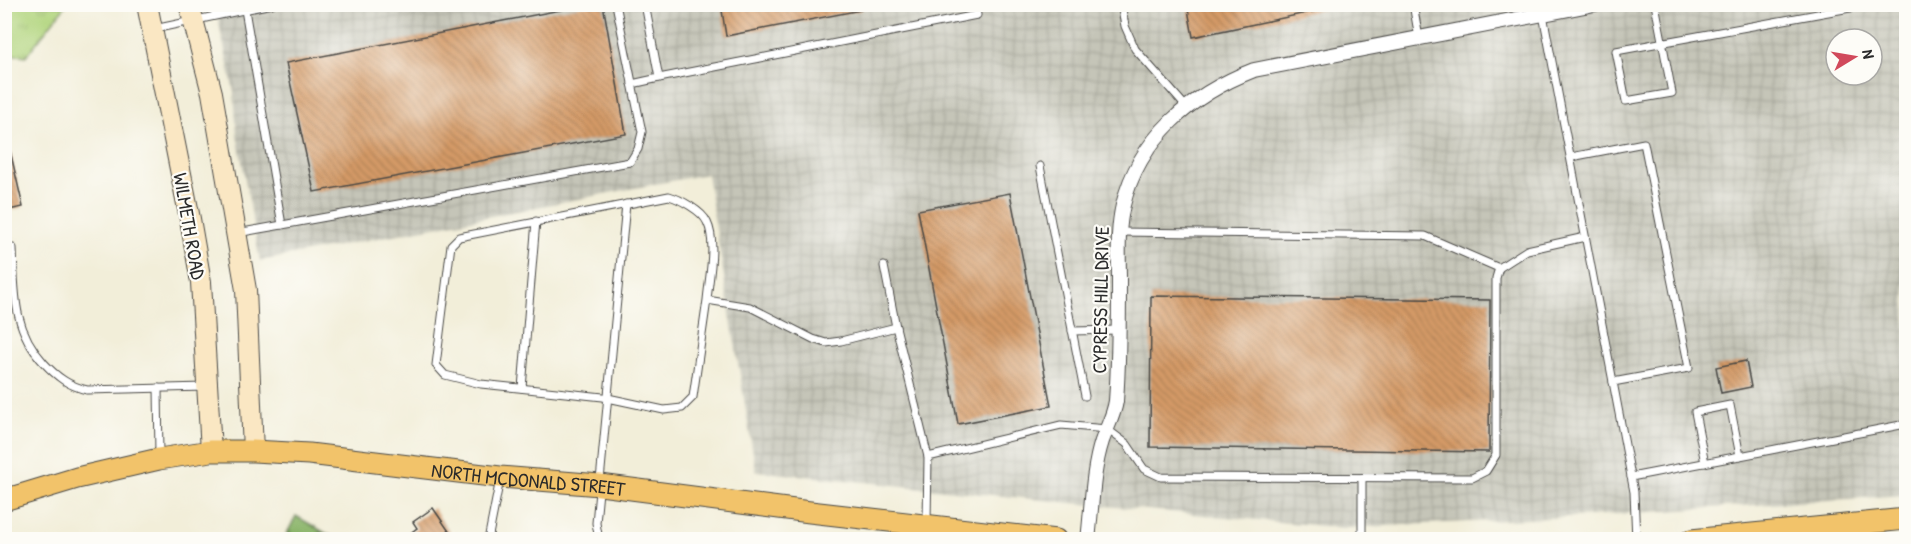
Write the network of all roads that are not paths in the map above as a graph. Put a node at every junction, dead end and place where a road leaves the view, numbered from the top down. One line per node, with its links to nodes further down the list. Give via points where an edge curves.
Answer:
1 (147, 4): 14 (main road, WILMETH ROAD)
2 (272, 4): 11 (lane)
3 (616, 4): 18 (lane)
4 (645, 4): 17 (lane)
5 (975, 4): 17 (lane, via 977,15)
6 (1121, 4): 19 (lane, via 1135,49)
7 (1413, 4): 15 (lane)
8 (1595, 4): 12 (street, CYPRESS HILL DRIVE)
9 (1655, 4): 16 (lane)
10 (1872, 4): 16 (lane)
11 (245, 7): 13 (lane); 24 (lane)
12 (1543, 9): 15 (street, CYPRESS HILL DRIVE); 20 (lane)
13 (191, 12): 14 (lane); 26 (main road, via 212,93)
14 (153, 29): 36 (main road, WILMETH ROAD, via 201,282)
15 (1419, 38): 19 (street, CYPRESS HILL DRIVE, via 1254,70 1213,88)
16 (1663, 42): 16 (lane, via 1672,93 1626,101 1616,51)
17 (659, 78): 18 (lane)
18 (632, 84): 24 (lane, via 642,132 630,162)
19 (1186, 108): 25 (street, CYPRESS HILL DRIVE, via 1141,159 1123,204)
20 (1571, 157): 27 (lane); 35 (lane, via 1644,143 1689,368)
21 (1040, 166): 34 (lane)
22 (626, 204): 23 (lane); 31 (lane, via 669,196 682,200 707,220 712,248); 40 (lane)
23 (536, 222): 38 (lane); 38 (lane, via 459,237 451,245 436,365 444,375)
24 (282, 225): 26 (lane)
25 (1119, 232): 30 (lane, via 1425,236); 33 (street, CYPRESS HILL DRIVE)
26 (237, 233): 44 (main road, via 246,290)
27 (1586, 237): 30 (lane, via 1527,250); 35 (lane)
28 (13, 248): 37 (lane, via 21,328 33,350 54,374 72,387 87,390)
29 (884, 266): 32 (lane)
30 (1498, 268): 51 (lane, via 1496,455 1486,471 1472,478)
31 (707, 300): 32 (lane, via 750,307 826,343); 40 (lane, via 693,397 682,408 664,410)
32 (896, 327): 46 (lane)
33 (1119, 330): 34 (lane); 42 (street, CYPRESS HILL DRIVE, via 1116,401)
34 (1072, 331): 39 (lane)
35 (1613, 382): 50 (lane)
36 (208, 387): 37 (lane); 43 (main road, WILMETH ROAD)
37 (158, 388): 47 (lane)
38 (522, 388): 40 (lane)
39 (1085, 396)
40 (608, 398): 52 (lane)
41 (1906, 424): 45 (lane)
42 (1107, 429): 46 (lane, via 1061,425); 51 (lane, via 1127,444 1144,469 1161,477); 59 (street, CYPRESS HILL DRIVE, via 1096,467)
43 (211, 451): 44 (main road, NORTH MCDONALD STREET); 47 (main road, NORTH MCDONALD STREET)
44 (253, 451): 49 (main road, NORTH MCDONALD STREET)
45 (1740, 456): 48 (lane); 48 (lane, via 1730,405 1713,408 1695,412)
46 (928, 457): 55 (lane)
47 (159, 459): 53 (main road, NORTH MCDONALD STREET)
48 (1705, 463): 50 (lane)
49 (500, 477): 52 (main road, NORTH MCDONALD STREET); 56 (lane)
50 (1631, 477): 61 (lane)
51 (1362, 478): 60 (lane)
52 (600, 485): 55 (main road, NORTH MCDONALD STREET); 57 (lane, via 596,523)
53 (4, 500)
54 (1906, 519): 62 (main road)
55 (925, 533): 58 (main road, NORTH MCDONALD STREET)
56 (488, 540)
57 (599, 540)
58 (1056, 540)
59 (1088, 540)
60 (1362, 540)
61 (1636, 540)
62 (1691, 540)

